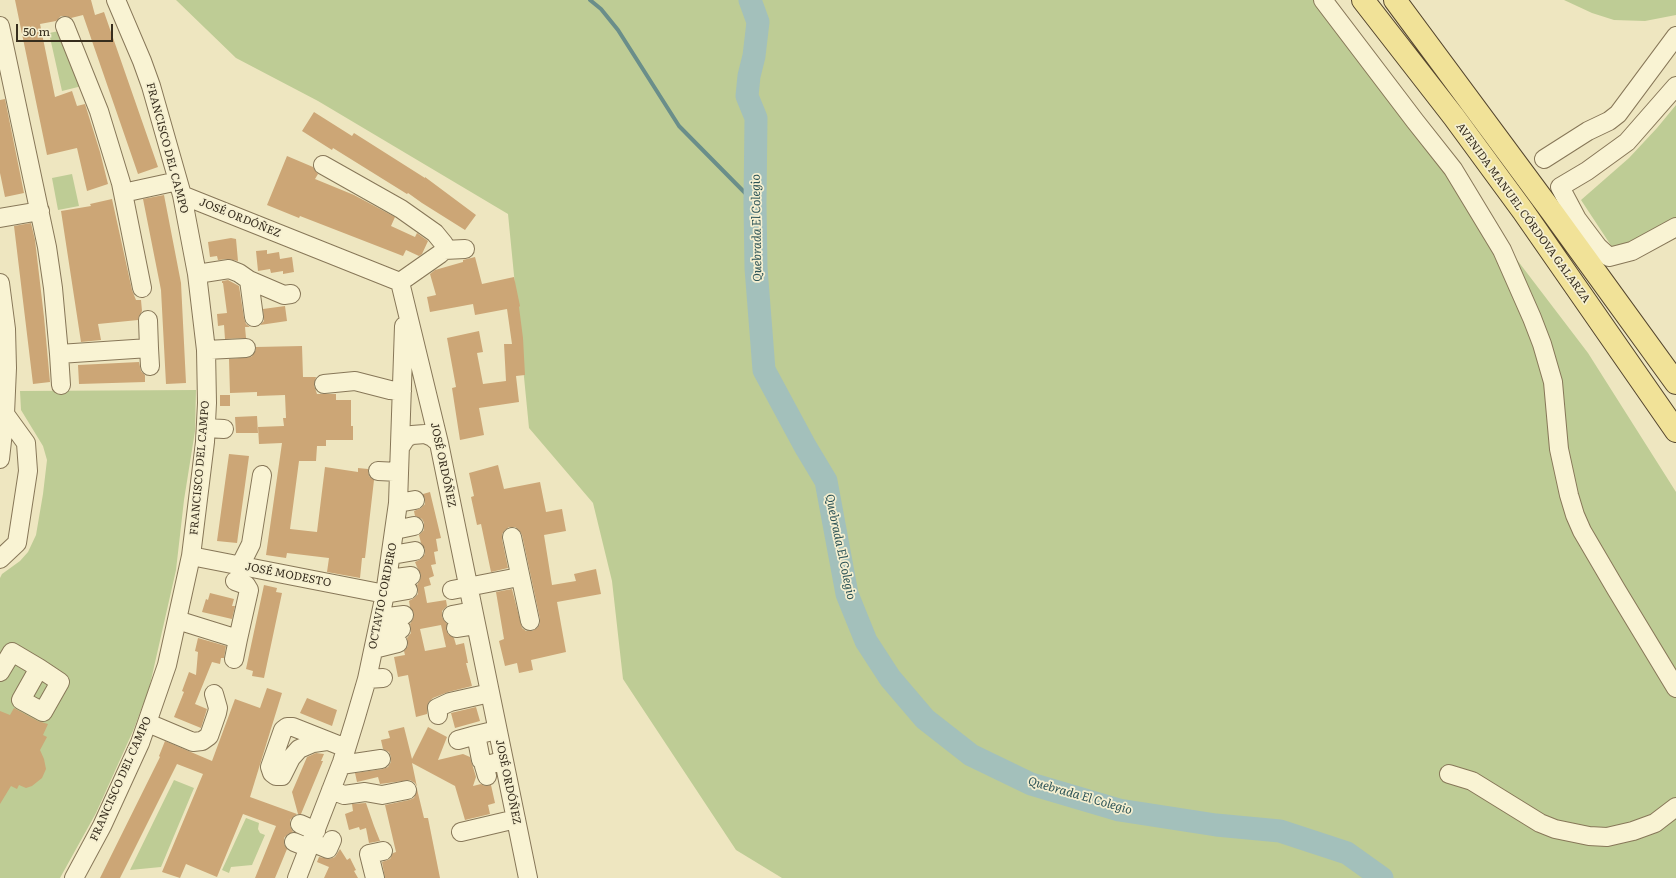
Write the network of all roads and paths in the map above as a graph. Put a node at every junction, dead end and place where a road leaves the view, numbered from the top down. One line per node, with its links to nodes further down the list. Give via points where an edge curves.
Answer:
1 (116, 0): 11 (street, FRANCISCO DEL CAMPO, via 151,86)
2 (1323, 0): 61 (street, via 1453,169 1502,250 1535,324 1553,382 1559,450 1575,515 1582,531)
3 (1363, 0): 41 (main road, AVENIDA MANUEL CÓRDOVA GALARZA, via 1523,211)
4 (1395, 0): 34 (main road, AVENIDA MANUEL CÓRDOVA GALARZA)
5 (0, 26): 13 (street)
6 (65, 26): 12 (street, via 98,111)
7 (1676, 36): 9 (street, via 1618,114)
8 (1676, 86): 16 (street, via 1627,142 1560,187 1577,219 1609,257 1632,251)
9 (1544, 159)
10 (323, 165): 17 (street, via 401,209 435,233 444,244)
11 (178, 182): 12 (street); 19 (street, FRANCISCO DEL CAMPO); 21 (street, JOSÉ ORDÓÑEZ)
12 (122, 188): 23 (street)
13 (38, 205): 14 (street); 15 (street); 32 (street, via 53,288)
14 (0, 207)
15 (0, 218)
16 (1676, 227)
17 (444, 250): 18 (street); 21 (street)
18 (465, 250)
19 (197, 274): 20 (street, via 229,269); 31 (street, FRANCISCO DEL CAMPO)
20 (249, 280): 24 (street, via 284,295); 26 (street)
21 (400, 282): 25 (street, JOSÉ ORDÓÑEZ)
22 (0, 283): 28 (street)
23 (142, 288)
24 (291, 294)
25 (404, 302): 37 (street, OCTAVIO CORDERO); 42 (street, JOSÉ ORDÓÑEZ)
26 (254, 317)
27 (148, 320): 29 (street)
28 (3, 340): 38 (street, via 7,368)
29 (148, 348): 32 (street); 33 (street)
30 (246, 348): 31 (street)
31 (206, 350): 39 (street, FRANCISCO DEL CAMPO)
32 (59, 354): 36 (street)
33 (150, 366)
34 (1676, 383)
35 (324, 384): 37 (street, via 356,381)
36 (61, 385)
37 (402, 391): 43 (street, OCTAVIO CORDERO)
38 (3, 416): 44 (street); 50 (street, via 26,443 28,471 17,543)
39 (206, 428): 40 (street); 49 (street, FRANCISCO DEL CAMPO)
40 (224, 429)
41 (1676, 431)
42 (439, 443): 43 (street, via 425,434 412,434); 54 (street, JOSÉ ORDÓÑEZ)
43 (401, 446): 46 (street, OCTAVIO CORDERO)
44 (0, 459)
45 (378, 471): 46 (street)
46 (399, 472): 51 (street, OCTAVIO CORDERO)
47 (262, 475): 52 (street, via 251,544)
48 (512, 537): 53 (street)
49 (191, 556): 52 (street, JOSÉ MODESTO); 55 (street, FRANCISCO DEL CAMPO)
50 (0, 559)
51 (399, 573): 52 (street, JOSÉ MODESTO); 67 (street, OCTAVIO CORDERO, via 375,678)
52 (237, 574): 57 (street, via 249,590)
53 (519, 577): 54 (street); 56 (street)
54 (462, 608): 62 (street, JOSÉ ORDÓÑEZ, via 474,651)
55 (177, 620): 57 (street); 65 (street, FRANCISCO DEL CAMPO, via 167,664)
56 (530, 621)
57 (238, 639): 58 (street)
58 (234, 659)
59 (39, 668): 59 (street, via 60,682 44,712 21,700); 60 (street, via 12,652)
60 (0, 672)
61 (1676, 688)
62 (490, 693): 64 (street, via 450,702 437,708); 66 (street, JOSÉ ORDÓÑEZ)
63 (214, 694): 65 (street, via 217,713 209,736 202,741 193,742)
64 (438, 715)
65 (148, 723): 79 (street, FRANCISCO DEL CAMPO, via 102,826)
66 (496, 726): 69 (street, JOSÉ ORDÓÑEZ); 69 (street, via 467,735 484,768)
67 (338, 751): 68 (street, via 359,759); 71 (street, OCTAVIO CORDERO)
68 (380, 757)
69 (503, 760): 74 (street, JOSÉ ORDÓÑEZ)
70 (1449, 774): 73 (street, via 1472,781 1540,823 1589,836 1607,837 1633,831 1655,823)
71 (331, 790): 72 (street, via 344,795 365,792 382,796); 76 (street, OCTAVIO CORDERO)
72 (407, 790)
73 (1676, 807)
74 (516, 819): 75 (street); 82 (street, JOSÉ ORDÓÑEZ)
75 (461, 832)
76 (306, 837): 77 (street, via 328,849); 80 (street, OCTAVIO CORDERO)
77 (332, 840)
78 (383, 851): 81 (street, via 369,854)
79 (74, 878)
80 (297, 878)
81 (375, 878)
82 (528, 878)

